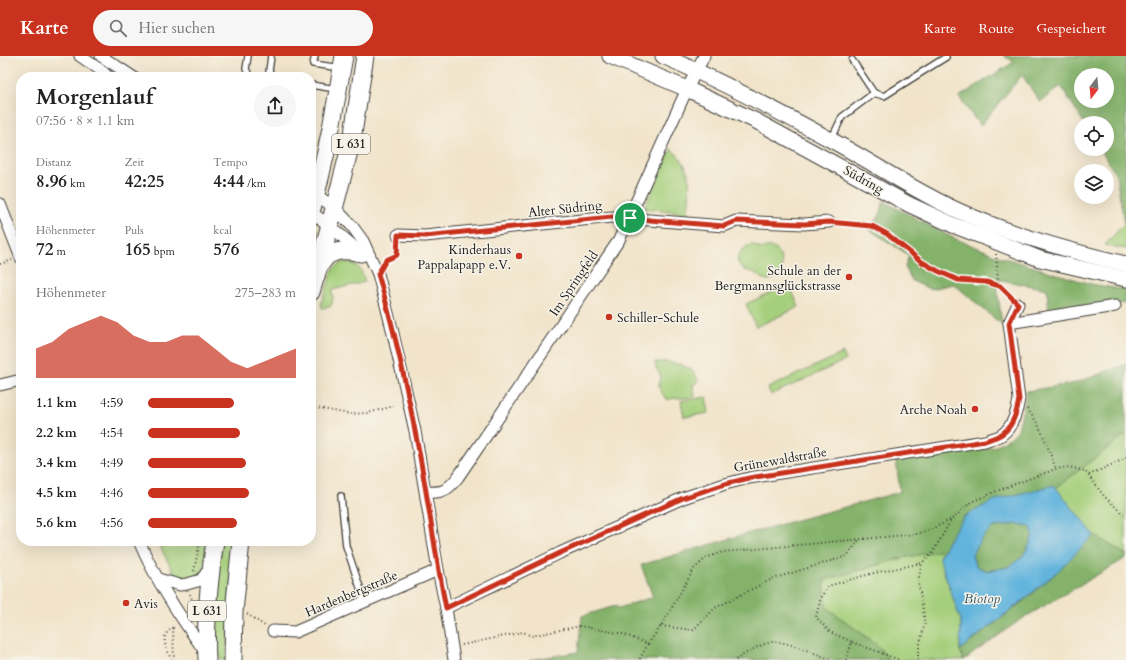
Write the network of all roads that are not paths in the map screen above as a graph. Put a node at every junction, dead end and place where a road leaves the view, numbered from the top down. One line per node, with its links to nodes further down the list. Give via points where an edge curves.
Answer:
1 (80, 56): 14 (street)
2 (101, 56): 15 (street)
3 (248, 56): 16 (lane)
4 (271, 56): 17 (lane)
5 (315, 56): 12 (lane, via 313,64)
6 (365, 56): 26 (main road, L 631, via 352,140)
7 (610, 56): 20 (main road, Südring)
8 (663, 56): 13 (main road, Südring)
9 (704, 56): 13 (street, Im Springfeld)
10 (946, 58): 21 (lane, via 884,96)
11 (852, 60): 21 (lane)
12 (343, 62): 19 (main road, L 631)
13 (696, 70): 20 (street, Im Springfeld); 22 (main road, Südring)
14 (103, 72)
15 (125, 72)
16 (248, 72)
17 (270, 72)
18 (316, 86): 19 (lane)
19 (339, 89): 23 (main road, L 631)
20 (687, 89): 28 (street, Im Springfeld); 38 (main road, Südring, via 782,134 908,204 953,225 1040,258)
21 (874, 93): 22 (lane, via 842,117)
22 (831, 140): 34 (main road, Südring, via 958,211 1013,234 1084,255)
23 (317, 170)
24 (316, 195): 26 (street)
25 (0, 204): 32 (street)
26 (334, 208): 30 (main road, L 631); 36 (street, via 363,241)
27 (316, 216): 30 (street)
28 (630, 218): 29 (street, Alter Südring, via 724,226 736,221 804,224); 31 (street, Alter Südring, via 612,217 439,234); 44 (street, Im Springfeld, via 619,240 458,477 444,491)
29 (829, 222)
30 (330, 226): 33 (street); 35 (main road, L 631)
31 (398, 235)
32 (16, 245)
33 (361, 253): 35 (main road, via 349,250 338,252 327,256); 36 (street)
34 (1126, 264)
35 (319, 266): 37 (main road, L 631)
36 (378, 274): 44 (street, via 412,416)
37 (316, 276)
38 (1126, 280)
39 (1018, 304): 41 (street)
40 (1116, 306): 41 (street)
41 (1009, 323): 53 (street, Grünewaldstraße, via 1019,399 1013,422 1001,435 985,441 749,478 725,484 676,501)
42 (16, 381): 43 (street)
43 (0, 385)
44 (426, 492): 50 (street)
45 (341, 496): 52 (lane, via 346,546)
46 (142, 546): 51 (street)
47 (214, 546): 49 (main road, L 631)
48 (241, 546): 56 (main road, L 631, via 233,626)
49 (211, 568): 51 (street, via 201,580 187,584 180,585); 55 (main road, L 631, via 207,611)
50 (438, 570): 52 (street, Hardenbergstraße); 53 (street)
51 (158, 579): 55 (street)
52 (365, 602): 54 (street, Hardenbergstraße, via 295,632)
53 (446, 608): 57 (street)
54 (273, 631)
55 (209, 658)
56 (233, 660)
57 (454, 660)

